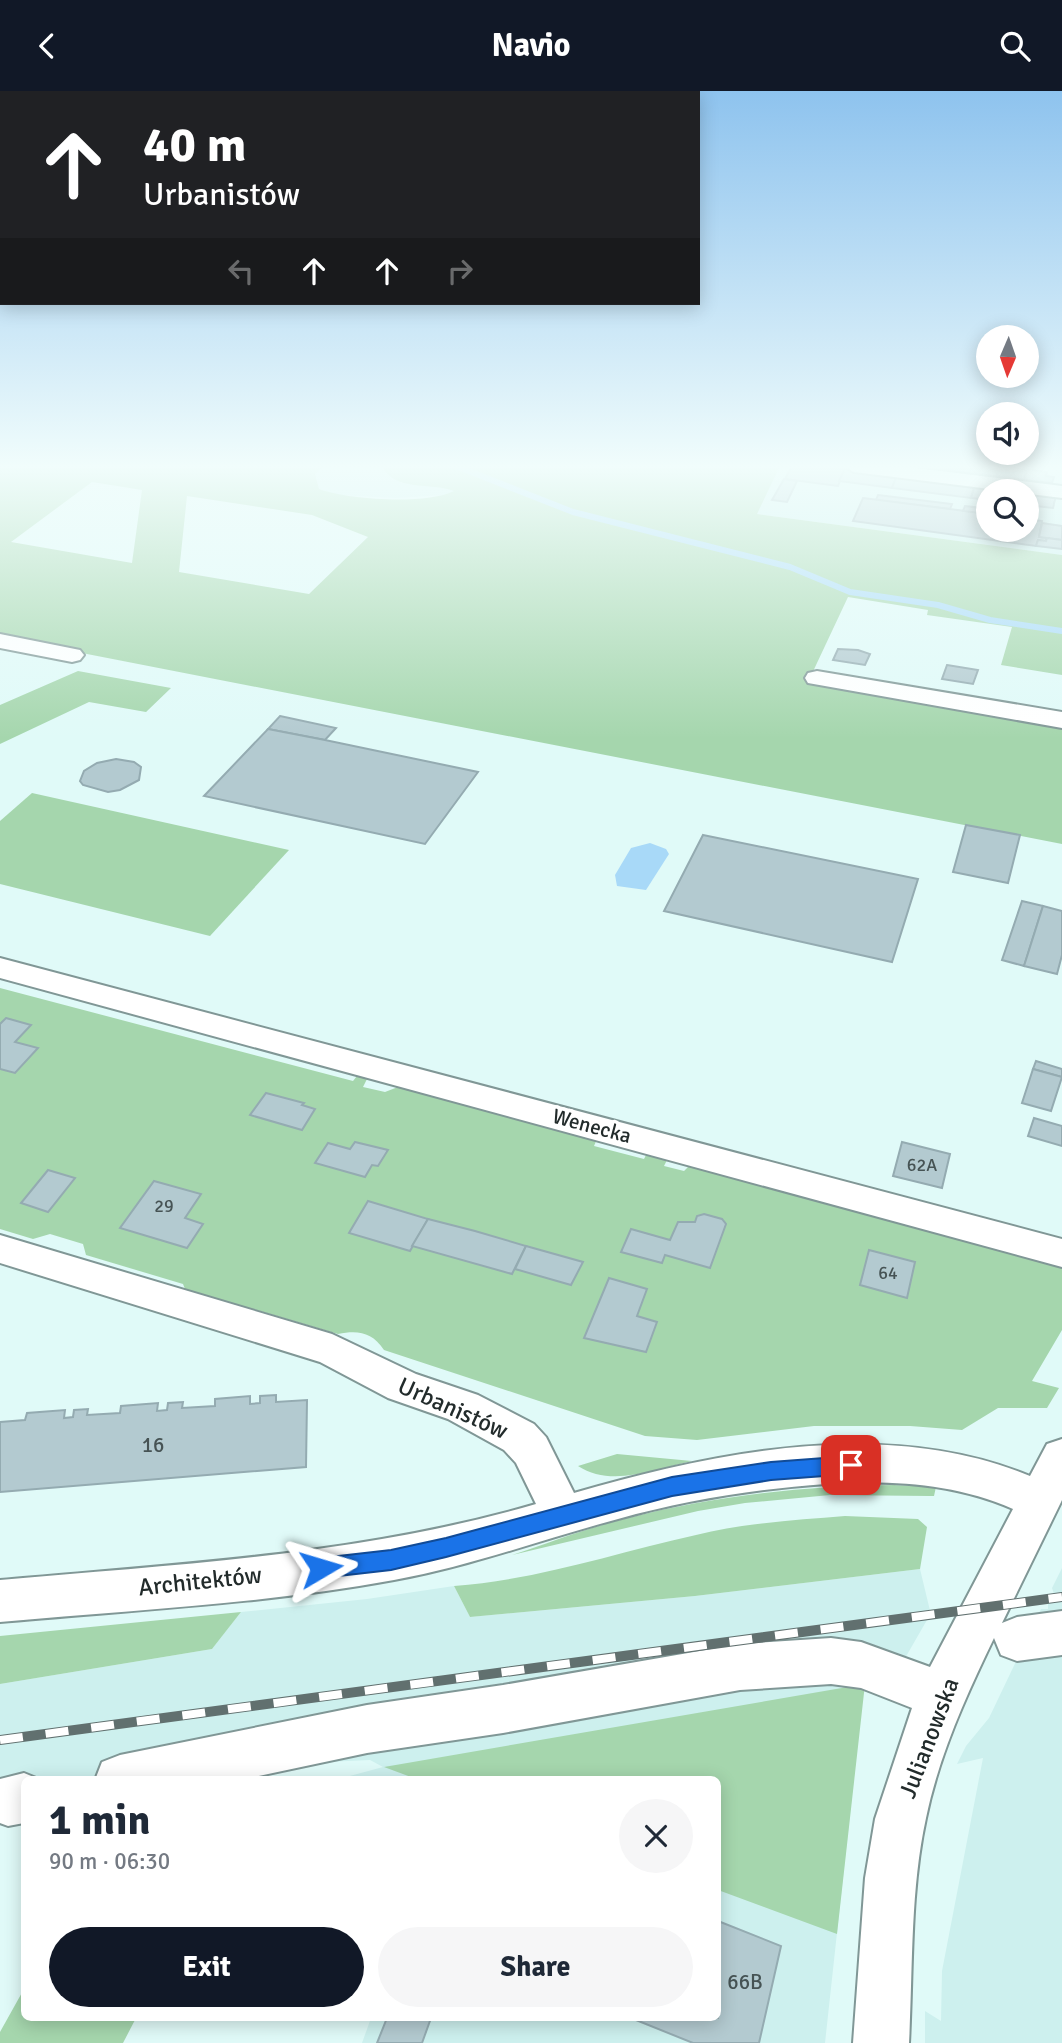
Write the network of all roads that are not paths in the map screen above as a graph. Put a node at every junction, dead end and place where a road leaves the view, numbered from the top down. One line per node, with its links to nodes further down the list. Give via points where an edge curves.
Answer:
1 (0, 641): 2 (street)
2 (72, 655)
3 (817, 678): 4 (street)
4 (1062, 720)
5 (0, 968): 7 (street, Wenecka)
6 (0, 1249): 10 (street, Urbanistów, via 332,1350 402,1386 499,1424 531,1450)
7 (1062, 1253)
8 (1062, 1457): 9 (street, Julianowska)
9 (1038, 1500): 10 (street, via 998,1483 940,1468 851,1465 719,1477); 14 (street, Julianowska)
10 (563, 1516): 11 (street, Architektów, via 391,1560)
11 (0, 1601)
12 (1062, 1633): 13 (street)
13 (1017, 1639)
14 (940, 1697): 15 (street, via 861,1665 831,1661 740,1667 367,1729); 16 (street, Julianowska, via 900,1819 891,1878)
15 (139, 1776)
16 (881, 2043)

